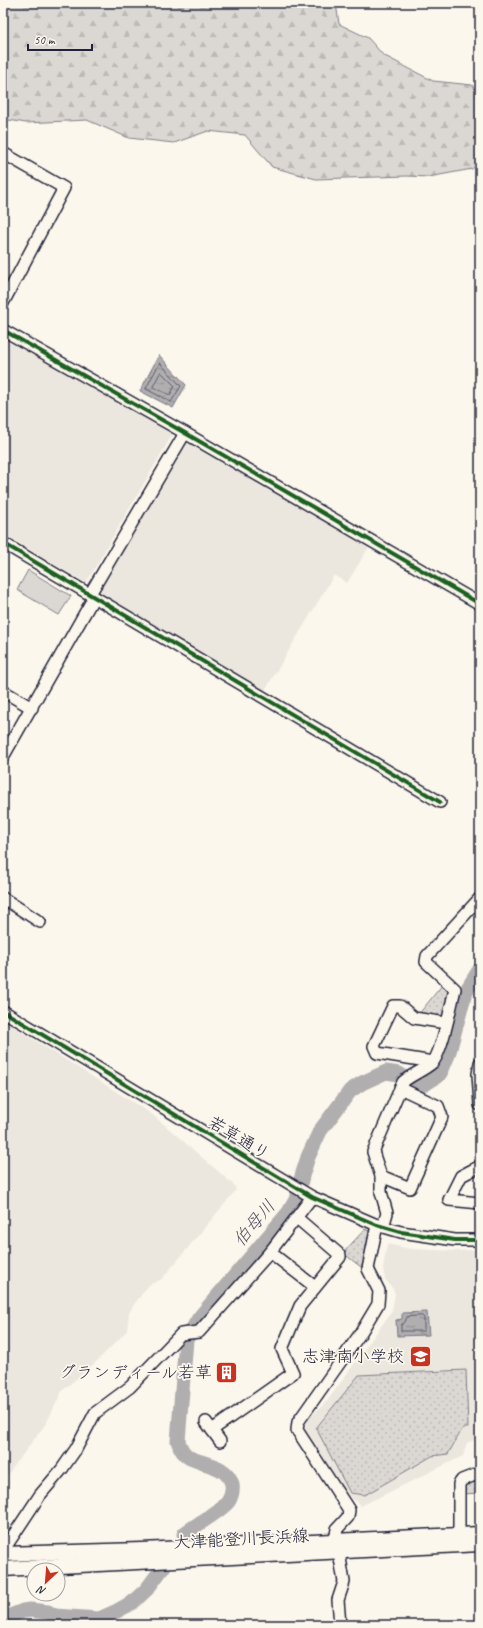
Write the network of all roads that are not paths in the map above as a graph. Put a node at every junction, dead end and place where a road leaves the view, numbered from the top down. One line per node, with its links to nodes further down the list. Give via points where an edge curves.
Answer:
1 (3, 153): 2 (street, via 64,188)
2 (3, 303)
3 (3, 330): 4 (street)
4 (185, 433): 6 (street); 7 (street)
5 (3, 543): 6 (street)
6 (92, 596): 9 (street); 11 (street)
7 (480, 604)
8 (3, 691): 9 (street)
9 (32, 708): 10 (street)
10 (3, 757)
11 (440, 802)
12 (3, 898): 14 (street)
13 (480, 898): 16 (street, via 427,956 426,962 455,989)
14 (40, 922)
15 (3, 1011): 23 (street, 若草通り)
16 (446, 1023): 17 (street); 17 (street, via 414,1018 400,1006 393,1006 374,1046 377,1053)
17 (433, 1062): 19 (street)
18 (479, 1070): 20 (street)
19 (404, 1082): 22 (street, via 373,1152); 22 (street, via 438,1106 442,1117 410,1188)
20 (480, 1105)
21 (480, 1166): 24 (street, via 461,1176 449,1200)
22 (381, 1176): 26 (street, via 381,1192 387,1213)
23 (303, 1192): 25 (street); 26 (street, 若草通り)
24 (480, 1203)
25 (297, 1218): 28 (street); 29 (street, via 340,1255)
26 (380, 1226): 27 (street, 若草通り, via 433,1238); 35 (street, via 368,1269 379,1291 378,1304 298,1422 297,1430 304,1443 349,1510 348,1518 337,1529)
27 (480, 1240)
28 (270, 1252): 29 (street); 36 (street, via 199,1332 181,1334 177,1337 130,1387 95,1413 76,1449)
29 (315, 1287): 30 (street, via 300,1306 282,1349 293,1373 209,1426)
30 (220, 1441)
31 (480, 1473): 33 (street, via 462,1480 459,1484)
32 (480, 1534): 33 (main road, 大津能登川長浜線)
33 (459, 1540): 34 (main road, 大津能登川長浜線); 35 (main road, 大津能登川長浜線)
34 (480, 1544)
35 (337, 1547): 37 (main road, 大津能登川長浜線); 38 (main road, 大津能登川長浜線, via 285,1554); 39 (street, via 344,1582 338,1600)
36 (3, 1551)
37 (3, 1554)
38 (3, 1569)
39 (340, 1625)

